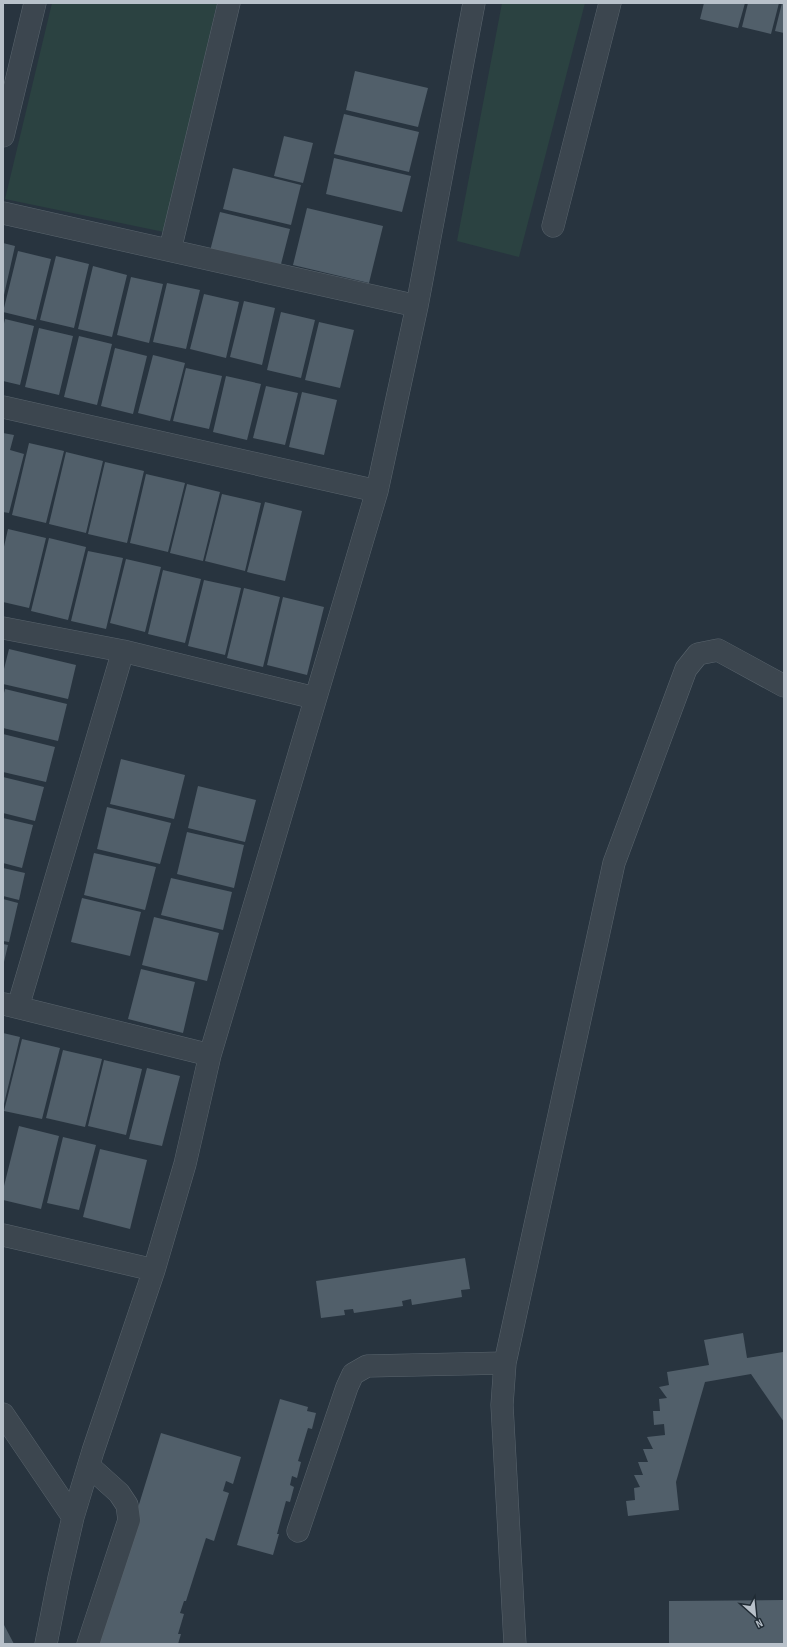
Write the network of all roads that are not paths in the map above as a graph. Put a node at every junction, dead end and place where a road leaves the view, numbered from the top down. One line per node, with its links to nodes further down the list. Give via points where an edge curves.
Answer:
1 (35, 3): 5 (street)
2 (229, 3): 8 (street)
3 (474, 3): 9 (street)
4 (610, 3): 7 (street)
5 (3, 136)
6 (3, 213): 8 (street)
7 (553, 226)
8 (170, 250): 9 (street)
9 (418, 306): 11 (street)
10 (3, 407): 11 (street)
11 (376, 491): 15 (street)
12 (3, 628): 13 (street)
13 (123, 652): 15 (street); 16 (street)
14 (784, 686): 20 (street, via 718,650 698,654 686,669 614,863)
15 (315, 698): 17 (street)
16 (10, 1005): 17 (street)
17 (210, 1055): 19 (street, via 185,1164)
18 (3, 1235): 19 (street)
19 (154, 1270): 22 (street)
20 (505, 1363): 24 (street, via 367,1366 353,1374); 27 (street, via 502,1405)
21 (3, 1414): 23 (street)
22 (89, 1466): 23 (street); 26 (street, via 119,1493 127,1505 128,1520)
23 (73, 1517): 25 (street)
24 (298, 1531)
25 (46, 1644)
26 (88, 1644)
27 (515, 1644)

